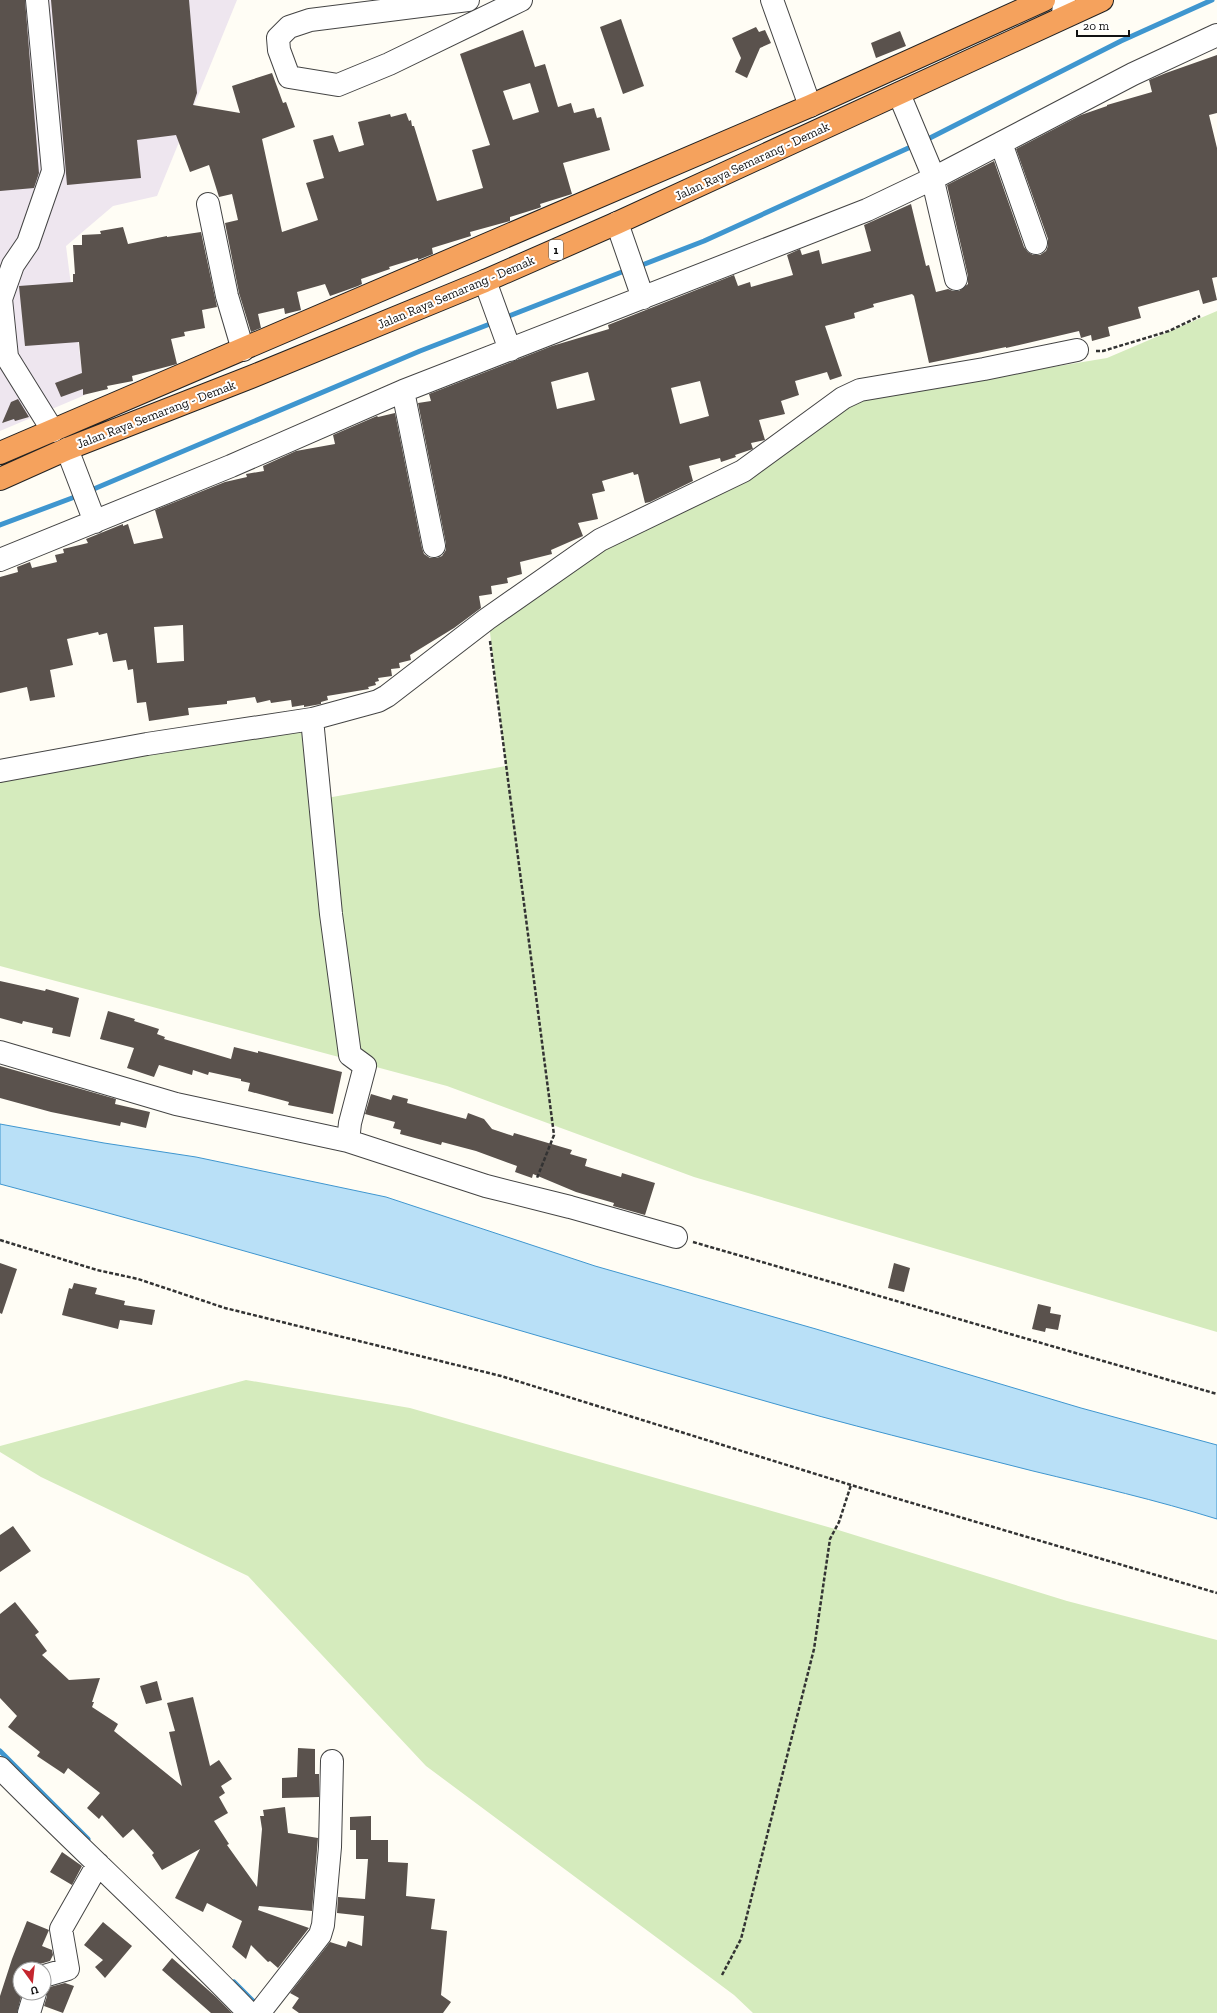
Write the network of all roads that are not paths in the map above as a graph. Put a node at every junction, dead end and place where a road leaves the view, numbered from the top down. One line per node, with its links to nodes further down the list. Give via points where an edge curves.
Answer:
1 (37, 0): 23 (street, via 52,171 28,242 13,266 1,298)
2 (468, 0): 6 (street)
3 (520, 0): 6 (street, via 389,64 338,85 289,77 279,50 278,38 289,27)
4 (1044, 0): 11 (highway, Jalan Raya Semarang - Demak)
5 (1102, 0): 8 (highway, Jalan Raya Semarang - Demak / 1)
6 (370, 6)
7 (778, 6): 11 (street)
8 (1063, 9): 10 (highway, Jalan Raya Semarang - Demak / 1)
9 (1217, 35): 12 (street, via 1134,74)
10 (899, 94): 13 (street); 15 (highway, Jalan Raya Semarang - Demak / 1)
11 (810, 106): 21 (highway, Jalan Raya Semarang - Demak)
12 (1001, 143): 13 (street); 16 (street)
13 (931, 174): 17 (street); 19 (street, via 867,210)
14 (208, 204): 21 (street, via 227,296)
15 (619, 233): 18 (highway, Jalan Raya Semarang - Demak / 1); 19 (street)
16 (1036, 243)
17 (956, 279)
18 (487, 288): 20 (street); 27 (highway, Jalan Raya Semarang - Demak / 1, via 251,377)
19 (641, 293): 20 (street)
20 (508, 343): 24 (street)
21 (243, 350): 25 (highway, Jalan Raya Semarang - Demak)
22 (1077, 350): 32 (street, via 860,390 842,398 743,471 600,540 487,618 382,698)
23 (3, 354): 25 (street)
24 (403, 391): 29 (street, via 231,466); 30 (street)
25 (53, 431): 26 (highway, Jalan Raya Semarang - Demak)
26 (0, 453)
27 (71, 459): 28 (highway, Jalan Raya Semarang - Demak / 1); 29 (street)
28 (0, 479)
29 (92, 515): 31 (street)
30 (434, 546)
31 (0, 560)
32 (312, 719): 33 (street); 35 (street, via 332,914 350,1055 365,1066 350,1123)
33 (0, 770)
34 (0, 1052): 35 (street, via 176,1104)
35 (348, 1141): 36 (street, via 486,1186)
36 (676, 1237)
37 (332, 1761): 42 (street, via 330,1847 320,1935)
38 (0, 1768): 39 (street)
39 (98, 1864): 40 (street, via 61,1928 68,1969); 44 (street)
40 (52, 1974)
41 (32, 2001): 43 (street)
42 (265, 2006)
43 (29, 2013)
44 (249, 2013)

